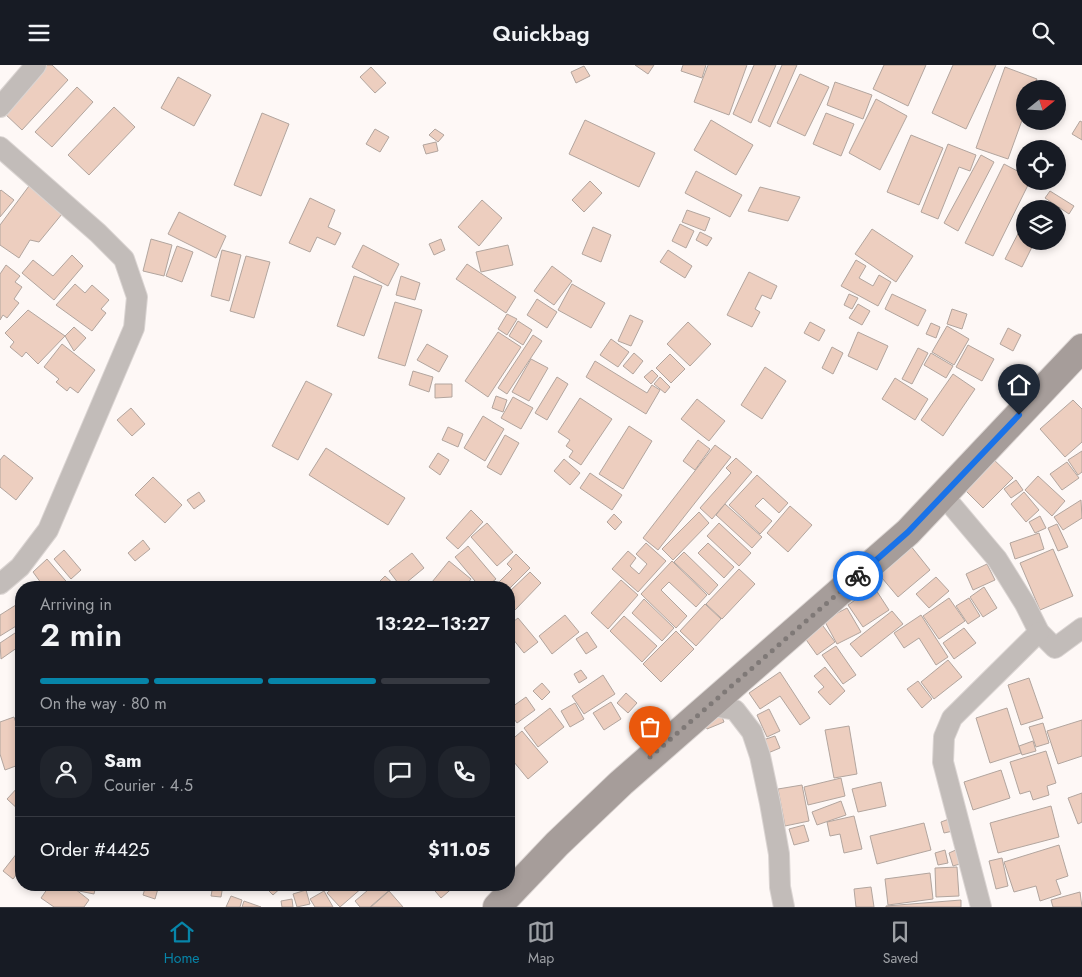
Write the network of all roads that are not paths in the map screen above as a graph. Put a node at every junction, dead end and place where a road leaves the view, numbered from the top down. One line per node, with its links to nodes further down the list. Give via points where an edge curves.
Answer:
1 (36, 65): 2 (street)
2 (0, 107)
3 (0, 147): 6 (street, via 124,259 137,297 134,328 48,530 20,567)
4 (1082, 348): 5 (street)
5 (943, 495): 8 (street, via 997,559); 9 (street, via 908,532)
6 (0, 584)
7 (1082, 627): 8 (street, via 1055,648)
8 (1039, 632): 14 (street, via 952,718 944,737 943,762)
9 (710, 705): 10 (street, via 621,783); 13 (street, via 735,710 752,732 770,803)
10 (515, 888)
11 (512, 891): 12 (street)
12 (497, 907)
13 (784, 907)
14 (981, 907)

